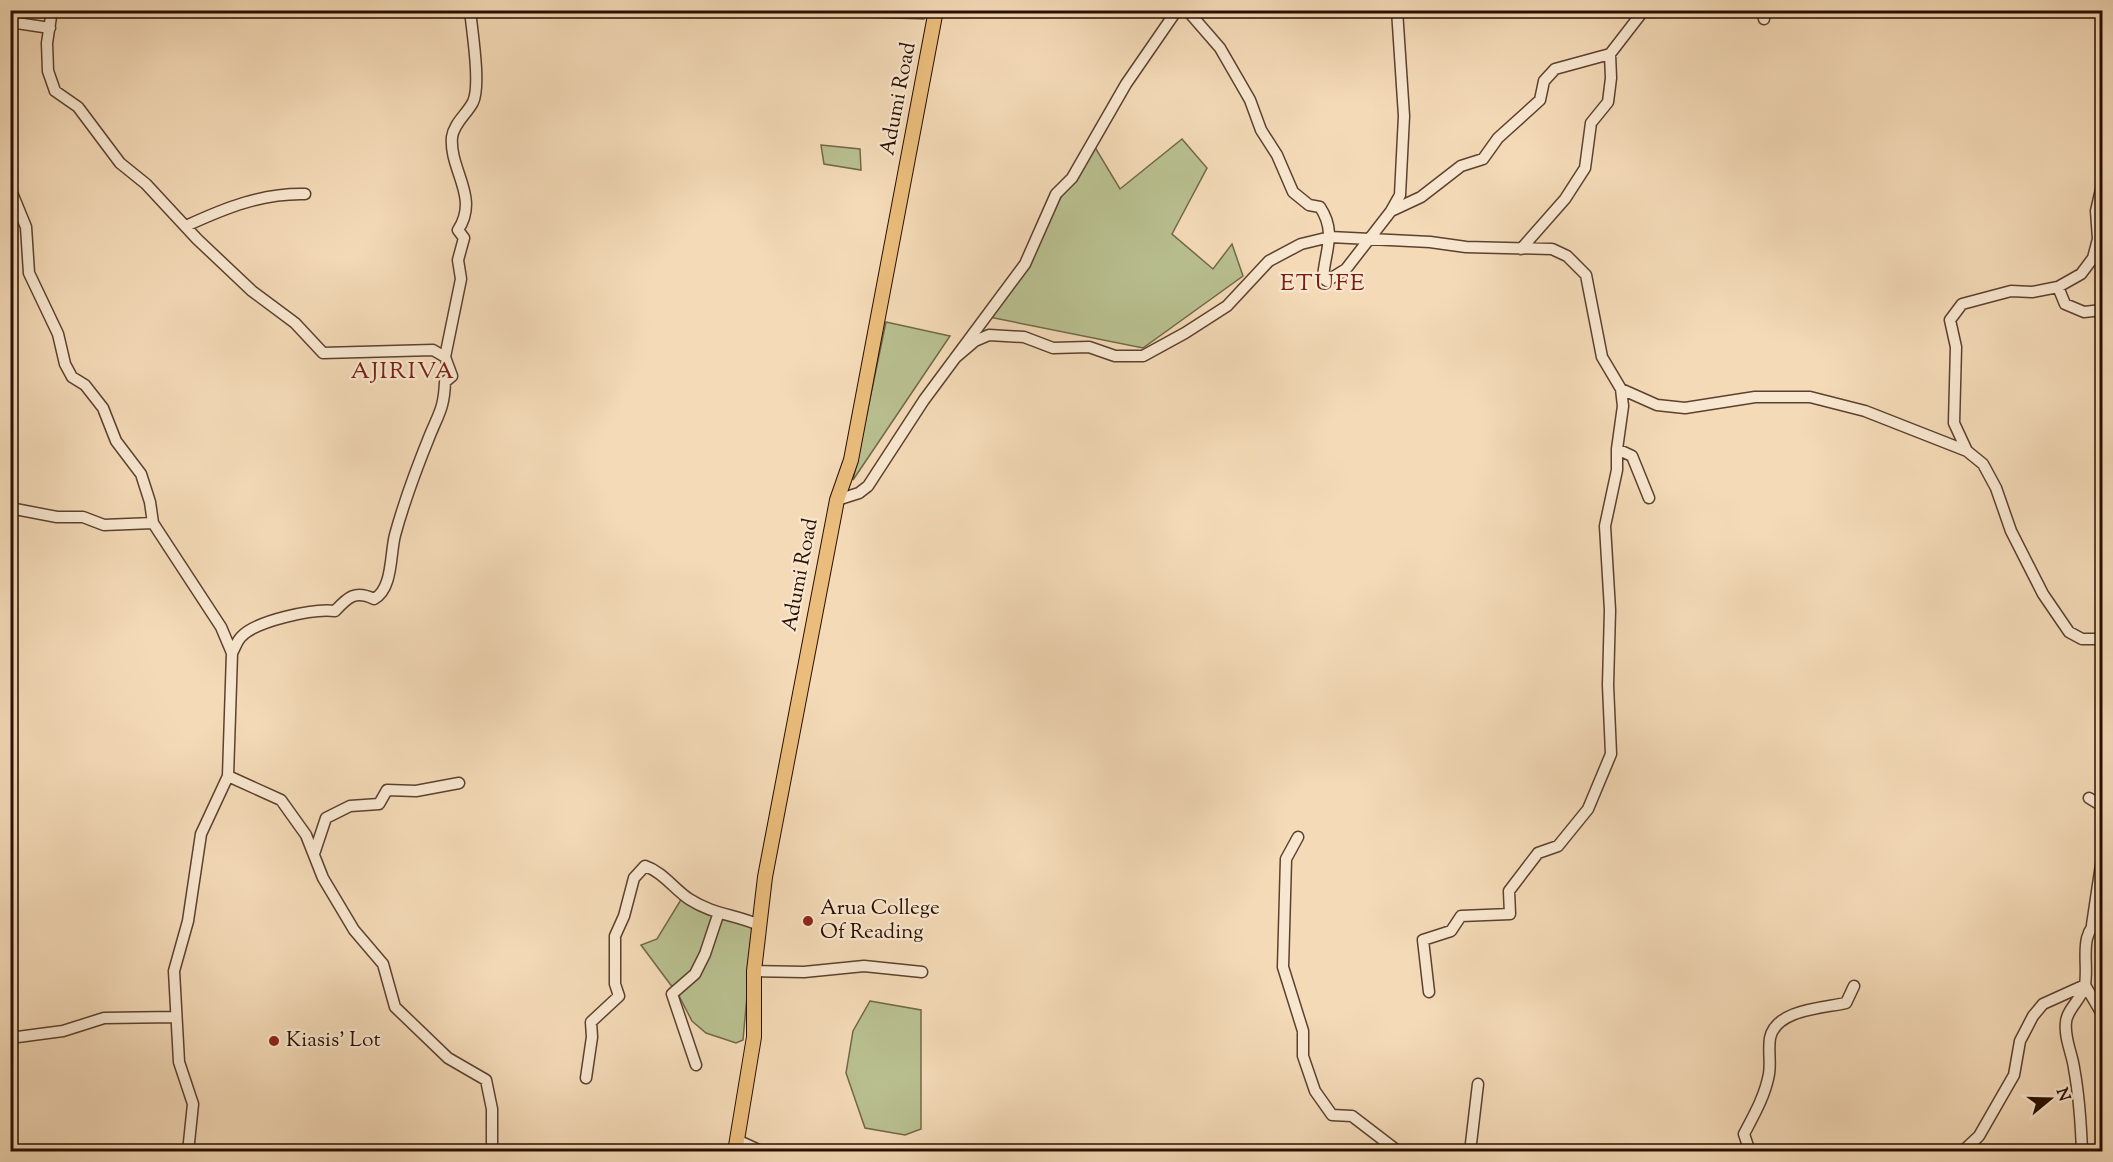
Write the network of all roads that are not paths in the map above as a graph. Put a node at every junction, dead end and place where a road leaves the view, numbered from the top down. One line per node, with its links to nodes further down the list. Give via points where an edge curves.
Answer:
1 (52, 10): 9 (street)
2 (471, 10): 21 (street, via 474,100 452,137 463,181 466,217 458,230 464,238 458,260 461,279)
3 (936, 10): 27 (main road, Adumi Road, via 851,460)
4 (1177, 10): 22 (street, via 1126,84 1072,178 1056,194 1025,264)
5 (1187, 10): 16 (street, via 1220,48 1250,100 1260,130 1277,155 1293,192 1308,205 1320,207 1329,220)
6 (1397, 10): 14 (street, via 1404,116 1400,195)
7 (1644, 10): 10 (street)
8 (10, 22): 9 (street)
9 (50, 28): 15 (street, via 48,71 56,91 78,106 120,163)
10 (1610, 54): 14 (street, via 1555,69 1544,81 1540,100 1498,138 1483,159 1461,166 1420,197); 18 (street, via 1608,102 1591,123 1585,168 1565,199)
11 (2103, 185): 19 (street, via 2096,211 2098,239 2093,258 2081,274)
12 (10, 188): 29 (street, via 26,227 29,273 58,334 65,364 72,377 85,385 104,408 116,441 141,474)
13 (305, 194): 15 (street, via 269,196 223,209)
14 (1391, 211): 17 (street)
15 (186, 226): 21 (street, via 323,353 433,350)
16 (1330, 237): 17 (street); 17 (street, via 1323,278 1327,281 1346,269); 22 (street, via 1301,244 1269,261 1227,306 1143,356 1115,356 1089,347 1053,348 1024,337 988,335)
17 (1370, 239): 18 (street)
18 (1521, 249): 23 (street, via 1560,252 1586,275 1602,357)
19 (2058, 287): 20 (street, via 2065,304 2084,312); 25 (street, via 2011,291 1962,304 1950,320 1956,347 1954,423)
20 (2103, 310)
21 (445, 357): 31 (street, via 452,376 445,382 441,417 431,433 395,536 380,596 374,599 357,593 335,611 302,612 251,629 240,637)
22 (955, 358): 27 (street, via 868,486)
23 (1621, 389): 24 (street, via 1623,406); 25 (street, via 1657,405 1685,408 1755,397 1810,397 1865,411)
24 (1617, 449): 26 (street, via 1632,456); 47 (street, via 1617,470 1605,526 1611,753 1606,770 1588,809 1558,846 1538,853 1509,891 1510,914 1461,916 1451,931 1423,940)
25 (1967, 451): 30 (street, via 1983,465 2043,594 2069,632 2082,639)
26 (1649, 498)
27 (837, 500): 41 (main road, Adumi Road, via 794,713)
28 (10, 508): 29 (street, via 57,517 83,517 104,525)
29 (153, 523): 31 (street, via 221,627)
30 (2103, 639)
31 (232, 653): 32 (street)
32 (228, 776): 37 (street, via 281,800 306,835); 49 (street, via 201,834 188,921 174,970)
33 (459, 783): 37 (street, via 416,791 387,790 379,804 350,806 326,818)
34 (2089, 798): 35 (street)
35 (2103, 806)
36 (1299, 837): 59 (street, via 1286,859 1283,967 1303,1031 1303,1056 1315,1091 1332,1115 1352,1116)
37 (314, 854): 57 (street, via 323,878 354,930 383,964 395,1007 448,1058 486,1080 492,1109)
38 (2103, 858): 42 (street)
39 (718, 915): 41 (street); 51 (street, via 695,974 672,994); 52 (street, via 689,899 656,870 645,866 634,878 615,936 614,976 619,996 591,1022)
40 (2103, 918): 42 (street)
41 (759, 925): 43 (main road, Adumi Road)
42 (2092, 925): 46 (street, via 2084,950)
43 (754, 971): 44 (street, via 804,972 864,966); 55 (main road, Adumi Road, via 754,1037)
44 (922, 972)
45 (1854, 986): 61 (street, via 1846,1003 1803,1011 1782,1020 1771,1035 1769,1074 1744,1134)
46 (2085, 986): 48 (street); 54 (street, via 2043,1004 2033,1016 2020,1041 2014,1075); 64 (street, via 2066,1021)
47 (1429, 992)
48 (2103, 1014)
49 (175, 1017): 50 (street, via 104,1018 63,1031); 56 (street, via 179,1062 193,1104)
50 (10, 1038)
51 (696, 1065)
52 (586, 1078)
53 (1478, 1084): 60 (street)
54 (1979, 1136): 62 (street); 63 (street)
55 (736, 1146): 58 (street)
56 (188, 1152)
57 (492, 1152)
58 (763, 1152)
59 (1399, 1152)
60 (1470, 1152)
61 (1750, 1152)
62 (1962, 1152)
63 (1972, 1152)
64 (2082, 1152)

